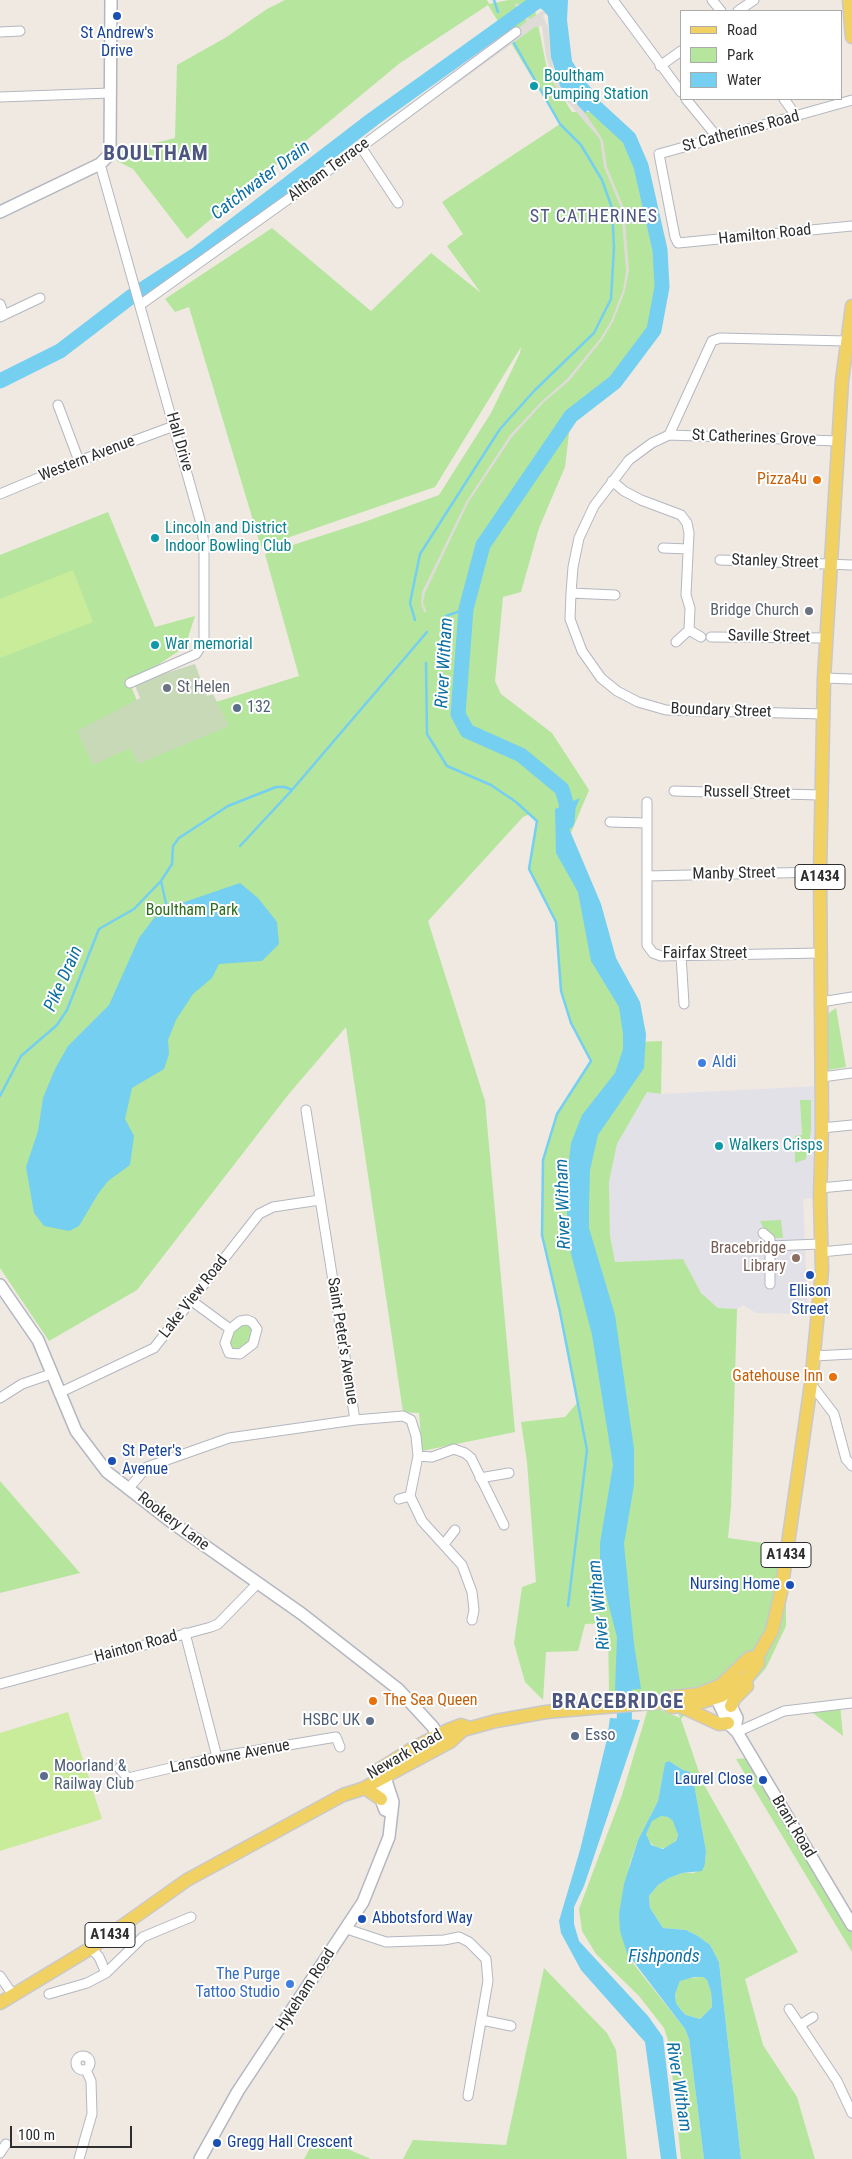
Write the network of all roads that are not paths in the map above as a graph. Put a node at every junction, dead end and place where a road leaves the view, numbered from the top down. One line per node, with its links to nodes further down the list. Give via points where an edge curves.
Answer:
1 (111, 0): 15 (street)
2 (613, 0): 13 (street)
3 (712, 0): 6 (street)
4 (754, 0): 7 (street)
5 (849, 0): 11 (main road)
6 (720, 10)
7 (739, 10)
8 (0, 32): 9 (street)
9 (20, 32)
10 (516, 32): 22 (street, Altham Terrace)
11 (852, 37)
12 (680, 52): 13 (street)
13 (660, 66): 14 (street)
14 (680, 91)
15 (110, 93): 16 (street); 23 (street, via 110,151)
16 (0, 97)
17 (687, 100): 21 (street)
18 (785, 100): 20 (street)
19 (852, 100): 20 (street, St Catherines Road)
20 (797, 116): 21 (street, St Catherines Road)
21 (718, 138): 27 (street, St Catherines Road, via 659,154)
22 (361, 147): 24 (street); 29 (street, Altham Terrace)
23 (100, 164): 25 (street); 29 (street, Hall Drive)
24 (398, 202)
25 (0, 212)
26 (852, 226): 27 (street, Hamilton Road)
27 (678, 243)
28 (40, 298): 32 (street)
29 (139, 302): 35 (street, Hall Drive)
30 (0, 304): 32 (street)
31 (852, 306): 33 (main road, A1434)
32 (2, 316)
33 (846, 341): 36 (street, St Catherines Grove, via 720,338 712,341); 37 (main road, A1434)
34 (58, 405): 38 (street)
35 (174, 426): 38 (street, Western Avenue); 55 (street, Hall Drive, via 204,543 204,641 196,654)
36 (670, 435): 37 (street, St Catherines Grove); 39 (street, St Catherines Grove, via 652,443 629,460)
37 (838, 441): 44 (main road, A1434)
38 (79, 461): 40 (street, Western Avenue)
39 (612, 481): 42 (street, via 624,492 681,515 687,523); 46 (street, St Catherines Grove, via 594,506 580,538)
40 (0, 494)
41 (662, 548): 42 (street)
42 (688, 549): 48 (street, via 686,595 690,608)
43 (720, 560): 44 (street, Stanley Street)
44 (831, 565): 45 (street, Stanley Street); 51 (main road, A1434)
45 (852, 565)
46 (571, 593): 47 (street); 56 (street, Boundary Street, via 570,619 582,651 601,678 638,702 666,710)
47 (615, 595)
48 (689, 630): 50 (street); 52 (street)
49 (711, 636): 51 (street, Saville Street)
50 (701, 637)
51 (826, 638): 53 (main road, A1434)
52 (676, 642)
53 (824, 678): 54 (street); 56 (main road, A1434)
54 (852, 679)
55 (130, 683)
56 (823, 714): 58 (main road, A1434)
57 (674, 791): 58 (street, Russell Street)
58 (820, 795): 62 (main road, A1434)
59 (647, 802): 61 (street, Fairfax Street)
60 (610, 822): 61 (street)
61 (647, 823): 63 (street, Fairfax Street)
62 (820, 872): 63 (street, Manby Street); 64 (main road, A1434)
63 (647, 876): 65 (street, Fairfax Street, via 647,945 653,953 661,956)
64 (821, 953): 65 (street, Fairfax Street); 67 (main road, A1434)
65 (681, 955): 68 (street)
66 (852, 998): 67 (street)
67 (821, 1002): 70 (main road, A1434)
68 (684, 1004)
69 (852, 1073): 70 (street)
70 (822, 1077): 73 (main road, A1434)
71 (306, 1110): 76 (street, Saint Peter's Avenue)
72 (852, 1126): 73 (street)
73 (822, 1128): 75 (main road, A1434)
74 (852, 1185): 75 (street)
75 (820, 1188): 79 (main road, A1434)
76 (320, 1200): 83 (street, Lake View Road, via 273,1207 259,1214); 91 (street, Saint Peter's Avenue)
77 (763, 1232): 78 (street, via 770,1239)
78 (770, 1246): 79 (street); 81 (street)
79 (821, 1248): 80 (street); 86 (main road, A1434, via 822,1288)
80 (852, 1249)
81 (770, 1284)
82 (0, 1285): 87 (street, Rookery Lane, via 34,1334)
83 (192, 1301): 84 (street); 89 (street, Lake View Road, via 154,1348)
84 (230, 1329)
85 (852, 1354): 86 (street)
86 (814, 1356): 88 (main road, A1434)
87 (52, 1374): 89 (street, Rookery Lane); 90 (street, via 22,1384)
88 (811, 1384): 93 (street, via 834,1414 846,1459); 105 (main road, A1434, via 781,1592 772,1631)
89 (59, 1393): 96 (street, Rookery Lane, via 86,1446)
90 (0, 1398)
91 (355, 1420): 92 (street, via 408,1417 416,1436); 96 (street, Saint Peter's Avenue, via 229,1438 147,1467)
92 (418, 1456): 95 (street, via 459,1450 470,1458); 97 (street)
93 (852, 1466)
94 (509, 1473): 95 (street)
95 (480, 1478): 99 (street)
96 (128, 1489): 102 (street, Rookery Lane)
97 (410, 1496): 98 (street); 101 (street, via 422,1521)
98 (399, 1499)
99 (504, 1525)
100 (455, 1530): 101 (street)
101 (444, 1544): 103 (street, via 456,1556 468,1580 478,1612)
102 (257, 1584): 104 (street, Hainton Road, via 218,1624); 114 (street, Rookery Lane, via 302,1614 398,1689 425,1721 424,1731)
103 (472, 1620)
104 (185, 1633): 107 (street, Hainton Road); 116 (street)
105 (757, 1656): 106 (main road, A1434, via 758,1663); 108 (main road, A1434, via 749,1658)
106 (748, 1677): 108 (main road, Newark Road); 112 (main road, via 748,1684)
107 (0, 1684)
108 (719, 1691): 109 (main road, Newark Road); 111 (main road, Newark Road); 112 (street); 113 (street, Brant Road)
109 (663, 1702): 111 (main road, Newark Road); 114 (main road, Newark Road, via 537,1713 463,1730)
110 (852, 1703): 113 (street, via 784,1711)
111 (680, 1706): 113 (main road)
112 (731, 1706): 113 (street, via 737,1718)
113 (733, 1728): 124 (street, Brant Road)
114 (435, 1743): 118 (main road, Newark Road / A1434)
115 (340, 1746): 116 (street, Lansdowne Avenue, via 336,1737)
116 (217, 1757): 117 (street, Lansdowne Avenue, via 128,1778)
117 (119, 1768)
118 (380, 1774): 119 (main road, Newark Road / A1434); 120 (main road, Newark Road / A1434, via 351,1786); 121 (street); 122 (street, Hykeham Road, via 392,1802)
119 (365, 1788): 120 (main road, Newark Road / A1434); 121 (main road)
120 (343, 1795): 126 (main road, Newark Road / A1434, via 187,1880)
121 (381, 1800): 122 (street)
122 (390, 1812): 125 (street, Hykeham Road, via 390,1837 363,1902)
123 (191, 1917): 127 (street, via 143,1937)
124 (852, 1925)
125 (347, 1929): 134 (street, via 386,1942 459,1937 469,1942 486,1959 488,1981); 143 (street, Hykeham Road, via 238,2092)
126 (90, 1948): 127 (street, via 99,1957); 130 (main road, A1434)
127 (106, 1973): 129 (street, via 87,1983)
128 (0, 1976): 130 (street)
129 (49, 1994)
130 (13, 1995): 131 (main road, A1434)
131 (0, 2003)
132 (789, 2009): 135 (street)
133 (813, 2017): 135 (street)
134 (482, 2020): 136 (street); 138 (street)
135 (800, 2025): 139 (street, via 837,2081)
136 (511, 2026)
137 (86, 2070): 142 (street, via 91,2081 92,2114)
138 (468, 2096)
139 (852, 2113)
140 (6, 2144): 141 (street)
141 (0, 2153)
142 (78, 2159)
143 (200, 2159)

